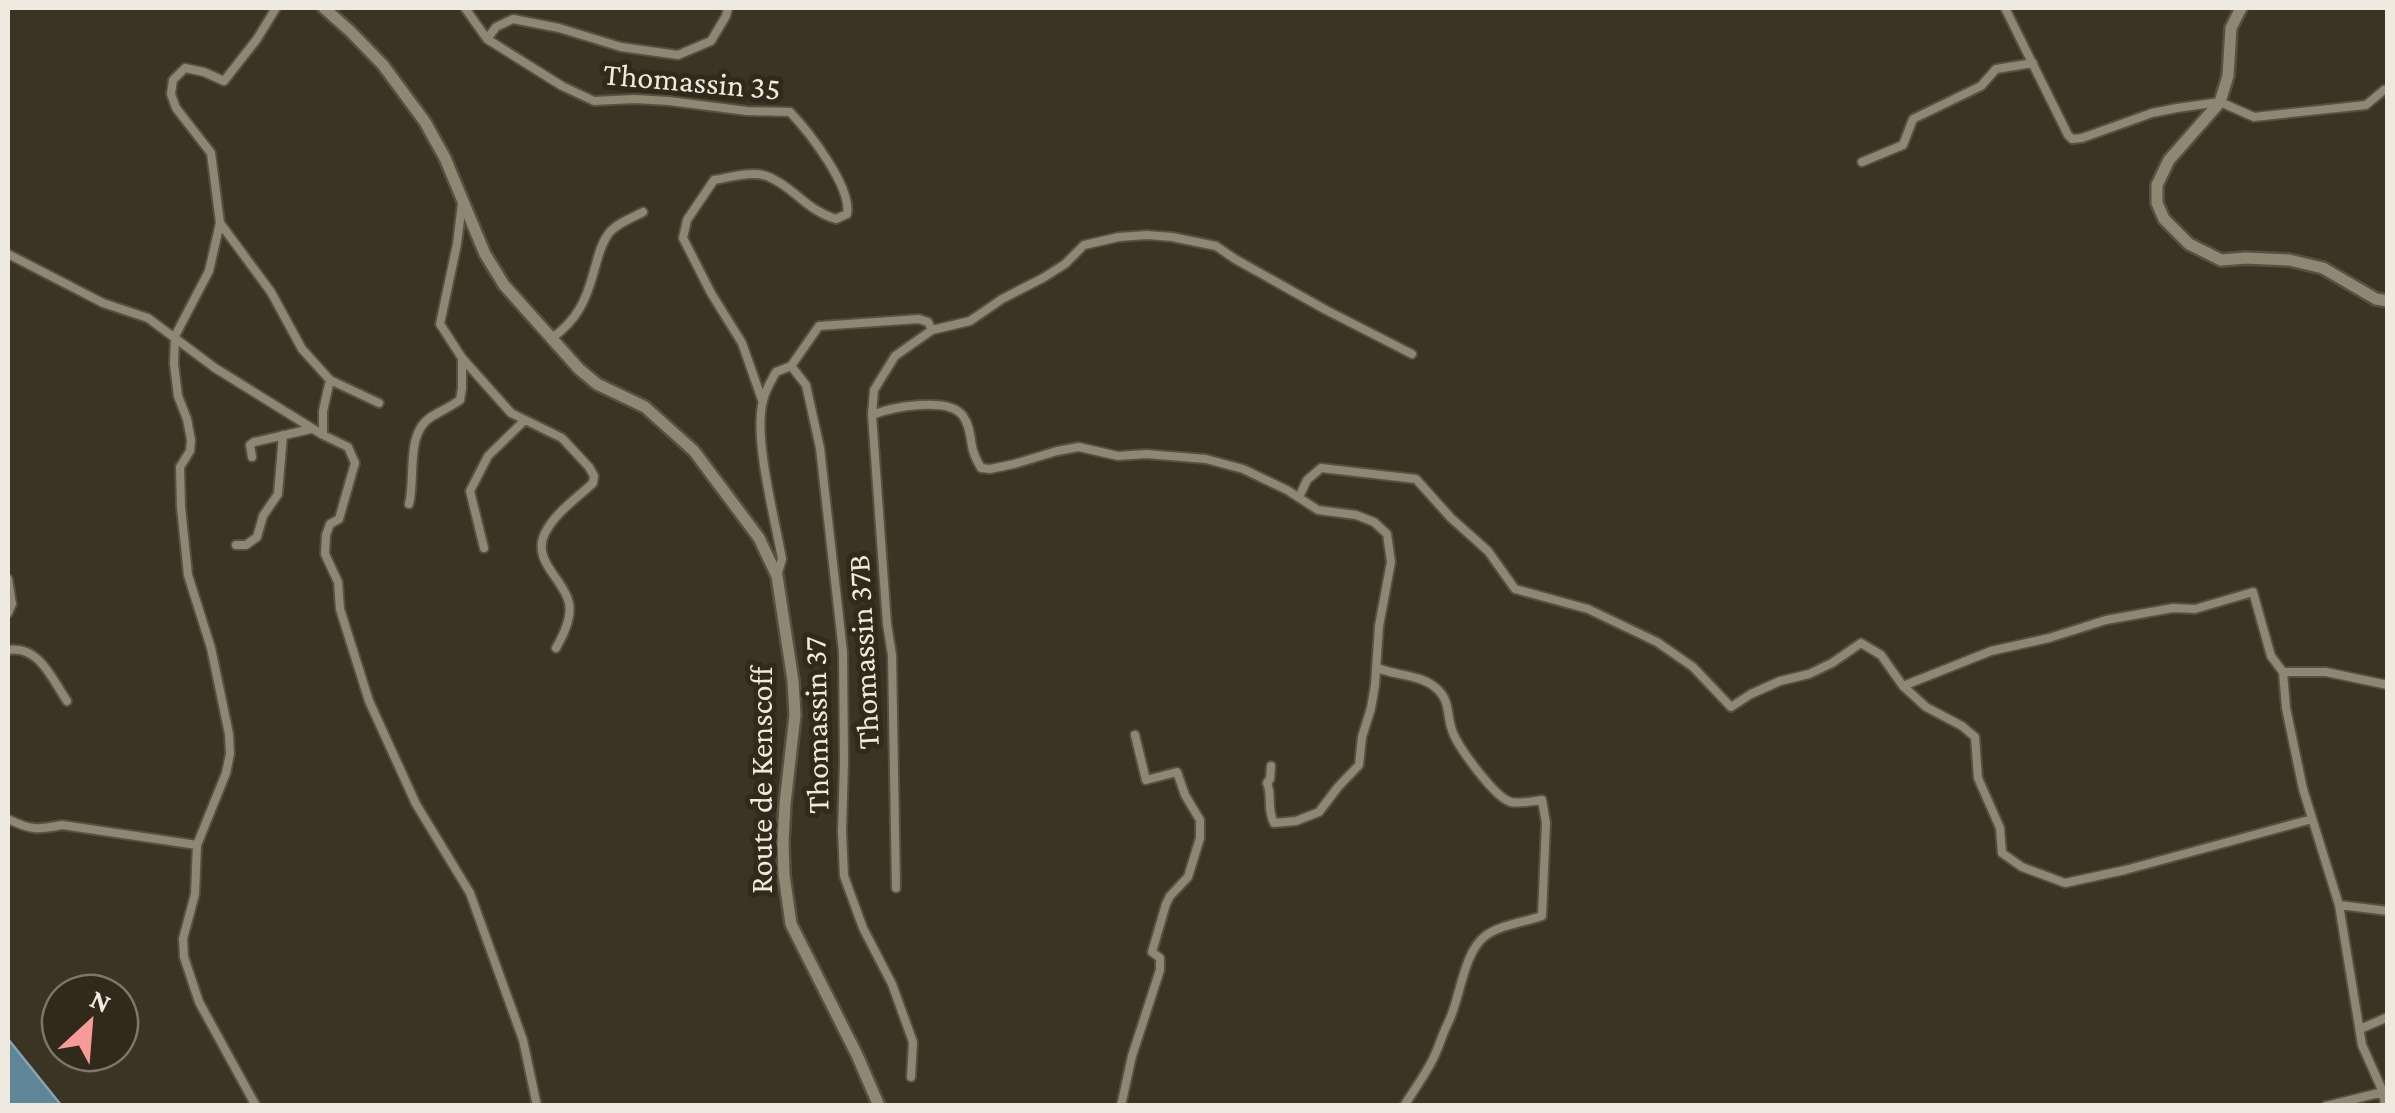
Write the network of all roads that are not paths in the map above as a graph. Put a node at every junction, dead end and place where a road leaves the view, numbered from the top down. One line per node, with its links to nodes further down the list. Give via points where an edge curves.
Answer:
1 (276, 8): 14 (street, via 224,81 185,68 173,80 176,108 211,153)
2 (324, 8): 12 (main road, Route de Kenscoff, via 383,66 426,122)
3 (465, 8): 7 (street, Thomassin 35)
4 (728, 8): 7 (street, via 710,41 678,55 513,20)
5 (2005, 8): 8 (street)
6 (2241, 8): 10 (main road, via 2231,28)
7 (488, 39): 24 (street, Thomassin 35, via 594,101 670,100 790,112 811,134 848,203 847,214 818,214 766,175 739,175 714,180 683,238 742,343)
8 (2033, 64): 10 (street, via 2072,138 2152,113); 11 (street, via 1996,70 1981,86 1914,119 1903,145)
9 (2388, 90): 10 (street, via 2366,104 2254,117)
10 (2220, 102): 16 (main road, via 2169,160 2157,185 2157,203 2174,232 2222,260 2289,260 2322,268)
11 (1862, 162)
12 (463, 199): 19 (main road, Route de Kenscoff, via 504,285); 21 (street, via 440,324)
13 (643, 212): 19 (street, via 607,235 577,316)
14 (220, 223): 18 (street, via 209,271); 23 (street, via 272,292 302,349)
15 (8, 254): 18 (street)
16 (2388, 301)
17 (932, 330): 20 (street, via 970,320 1065,264 1084,245 1147,235 1216,246); 22 (street, via 919,319 819,326); 26 (street, via 895,356 874,390)
18 (175, 336): 28 (street); 50 (street, via 178,396 191,440 180,467 184,544 230,754)
19 (552, 338): 36 (main road, Route de Kenscoff, via 597,384 644,407 694,451 759,538)
20 (1412, 354)
21 (462, 358): 27 (street); 33 (street, via 460,400 428,418 417,434)
22 (791, 366): 24 (street, via 776,372); 56 (street, Thomassin 37, via 806,385 820,448 843,652 844,876 913,1042)
23 (330, 380): 25 (street); 29 (street)
24 (762, 401): 36 (street, via 762,446 782,559)
25 (380, 403)
26 (872, 414): 32 (street, via 938,404 955,409 972,434 981,468 1079,448 1146,454 1243,469); 51 (street, Thomassin 37B, via 892,656)
27 (524, 420): 35 (street, via 488,456 470,491); 39 (street, via 562,438 594,476 542,536 542,555 569,603)
28 (311, 428): 29 (street); 30 (street)
29 (324, 434): 59 (street, via 348,448 355,463 340,518 326,535 340,610 369,701 416,804 477,910 524,1040)
30 (283, 435): 31 (street, via 250,446); 34 (street, via 278,494 257,536)
31 (252, 458)
32 (1299, 497): 41 (street, via 1318,510 1374,522 1386,534 1391,562); 44 (street, via 1320,468 1416,479 1488,551 1515,589 1588,609 1657,642 1694,667 1731,706 1832,663 1861,643 1881,655)
33 (409, 504)
34 (236, 545)
35 (484, 548)
36 (777, 576): 60 (main road, Route de Kenscoff, via 795,715 782,842 791,924)
37 (8, 579): 38 (street)
38 (8, 613)
39 (556, 648)
40 (8, 650): 45 (street, via 36,656)
41 (1378, 668): 47 (street, via 1359,765 1319,812 1274,823 1268,811); 62 (street, via 1437,688 1468,760 1504,799 1542,800 1546,824 1542,916 1479,942 1434,1056)
42 (2282, 672): 43 (street, via 2326,672); 44 (street, via 2253,592 2195,609 2106,620 1991,651); 49 (street)
43 (2388, 685)
44 (1904, 686): 49 (street, via 1975,737 1978,778 2000,828 2002,853 2064,883)
45 (67, 701)
46 (1135, 735): 61 (street, via 1146,780 1177,772 1200,820 1200,838 1188,877 1170,896 1161,920 1152,952 1160,970)
47 (1271, 766)
48 (8, 819): 50 (street, via 28,829 62,826)
49 (2312, 819): 52 (street)
50 (196, 845): 58 (street, via 184,957 199,1002)
51 (896, 888)
52 (2339, 905): 53 (street); 55 (street)
53 (2388, 911)
54 (2388, 1018): 55 (street)
55 (2360, 1029): 57 (street)
56 (912, 1077)
57 (2383, 1092): 63 (street); 64 (street)
58 (256, 1106)
59 (537, 1106)
60 (878, 1106)
61 (1121, 1106)
62 (1404, 1106)
63 (2326, 1106)
64 (2385, 1106)

